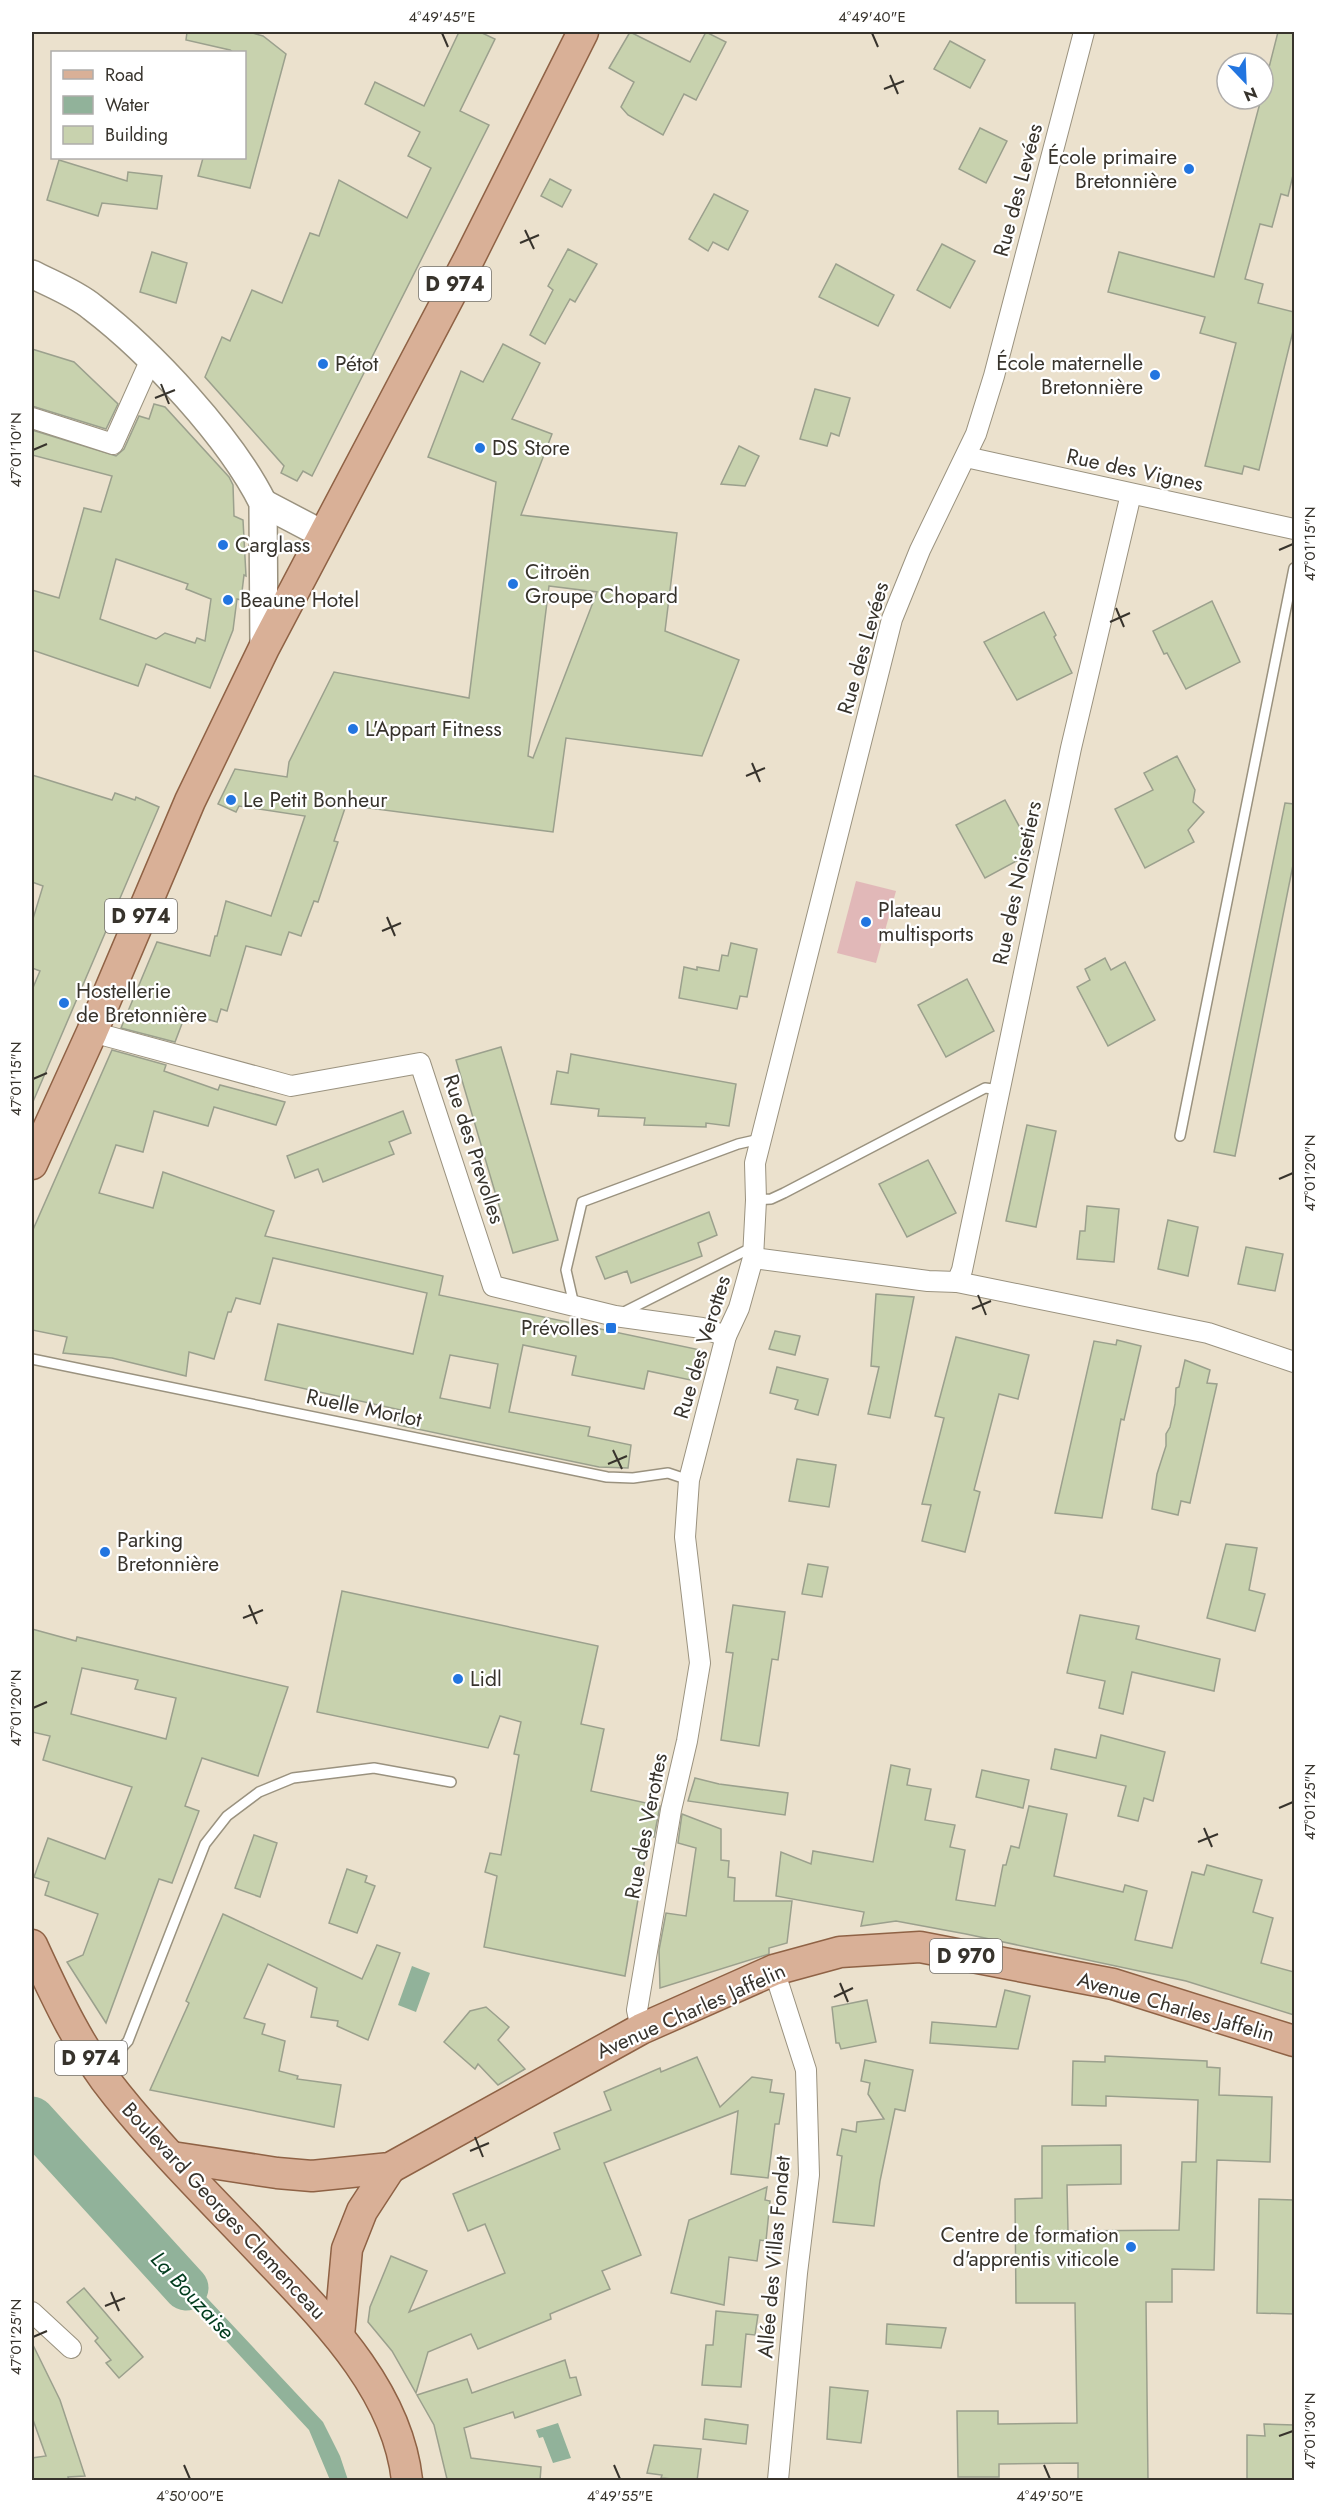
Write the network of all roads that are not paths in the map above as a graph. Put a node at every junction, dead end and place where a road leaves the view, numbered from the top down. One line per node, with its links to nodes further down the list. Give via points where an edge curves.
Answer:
1 (583, 32): 10 (main road, D 974)
2 (1084, 32): 6 (street, Rue des Levées, via 994,376)
3 (32, 274): 4 (main road, via 91,306)
4 (151, 359): 5 (street, via 113,444); 8 (main road, via 219,435)
5 (32, 418)
6 (966, 457): 7 (street, Rue des Vignes); 16 (street, Rue des Levées, via 920,550 892,619)
7 (1131, 494): 9 (street, Rue des Vignes); 14 (street, Rue des Noisetiers, via 1066,768)
8 (263, 503): 10 (main road); 12 (main road)
9 (1294, 529)
10 (324, 535): 12 (main road, D 974)
11 (1294, 568): 15 (lane)
12 (264, 648): 13 (main road, D 974, via 190,801)
13 (92, 1032): 17 (main road, D 974); 21 (street, Rue des Prevolles, via 291,1086 420,1063 493,1286)
14 (1000, 1090): 18 (lane, via 985,1088 784,1193); 20 (street, Rue des Noisetiers)
15 (1180, 1136)
16 (760, 1139): 18 (street, Rue des Levées, via 755,1162); 21 (lane, via 582,1202 566,1270)
17 (32, 1164)
18 (756, 1200): 19 (street, Rue des Levées)
19 (754, 1252): 20 (street, Rue des Verottes, via 928,1281); 22 (lane); 23 (street, Rue des Verottes, via 739,1308)
20 (957, 1282): 25 (street, Rue des Verottes, via 1208,1333)
21 (574, 1306): 22 (street, Rue des Prevolles)
22 (615, 1316): 23 (street, Rue des Prevolles, via 702,1328)
23 (726, 1336): 26 (street, Rue des Verottes)
24 (32, 1359): 26 (lane, Ruelle Morlot, via 607,1477 668,1473)
25 (1294, 1362)
26 (689, 1480): 30 (street, Rue des Verottes, via 685,1537 700,1663 637,2010)
27 (451, 1782): 32 (lane, via 374,1768 293,1778 259,1792 227,1816 205,1844 128,2041)
28 (32, 1946): 32 (main road, Boulevard Georges Clemenceau / D 974, via 69,2023)
29 (774, 1970): 30 (main road, Avenue Charles Jaffelin / D 970); 31 (main road, Avenue Charles Jaffelin / D 970, via 840,1952 920,1947 1113,1984); 39 (street, Allée des Villas Fondet, via 806,2070 809,2175 796,2273)
30 (641, 2030): 34 (main road, Avenue Charles Jaffelin / D 970)
31 (1294, 2042)
32 (100, 2072): 33 (main road, Boulevard Georges Clemenceau / D 974)
33 (172, 2157): 34 (main road, via 312,2176); 36 (main road, Boulevard Georges Clemenceau / D 974)
34 (390, 2168): 36 (main road, via 362,2211 347,2249)
35 (32, 2312): 37 (street)
36 (339, 2336): 38 (main road, Boulevard Georges Clemenceau / D 974, via 387,2414)
37 (71, 2348)
38 (407, 2481)
39 (778, 2481)

